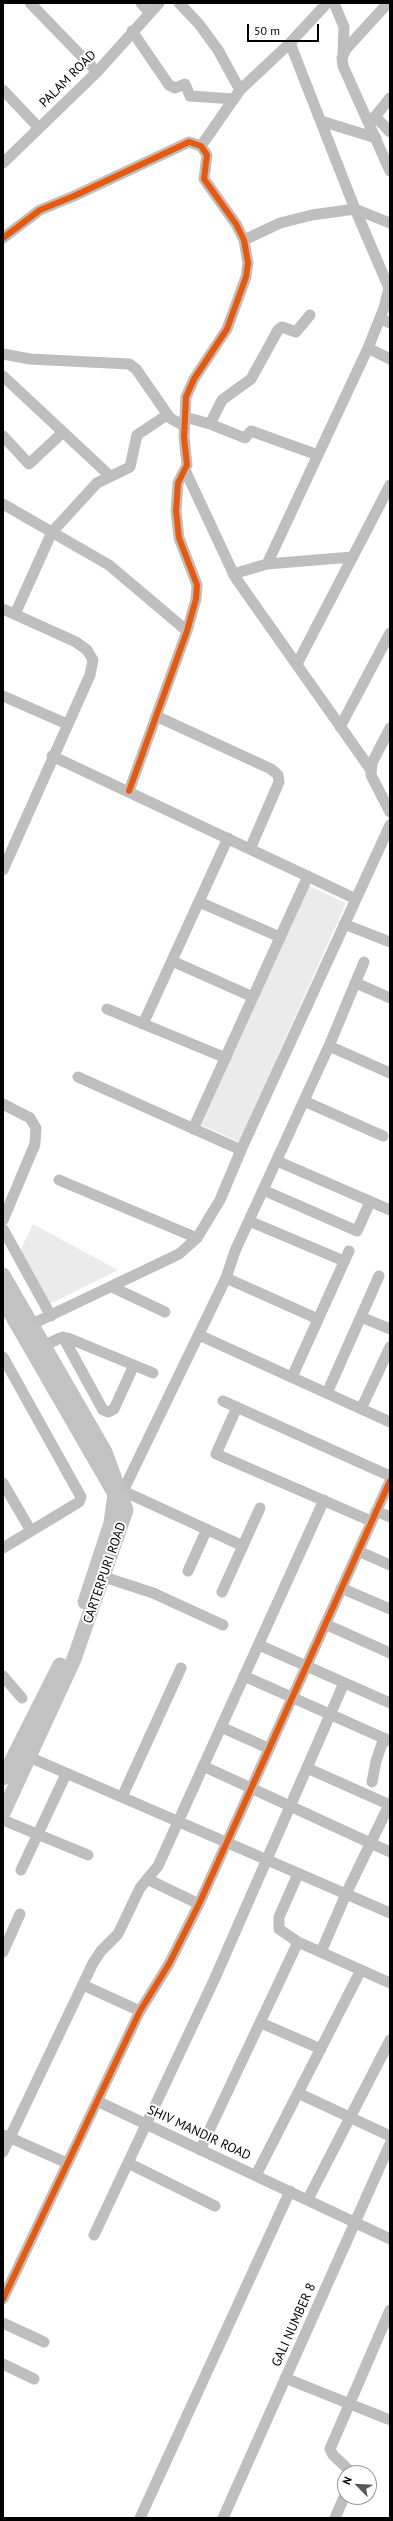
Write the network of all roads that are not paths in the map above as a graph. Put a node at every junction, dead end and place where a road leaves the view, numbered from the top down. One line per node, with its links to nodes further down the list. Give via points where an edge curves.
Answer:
1 (30, 3): 12 (street)
2 (141, 3): 8 (street)
3 (159, 3): 8 (street, PALAM ROAD)
4 (179, 3): 14 (street, via 218,50)
5 (327, 3): 10 (street)
6 (334, 3): 11 (street, via 344,27)
7 (388, 3): 11 (street, via 346,49)
8 (149, 12): 9 (street, PALAM ROAD)
9 (132, 31): 12 (street, PALAM ROAD); 14 (street, via 169,85 175,88 185,84 190,96)
10 (290, 43): 14 (street); 17 (street)
11 (343, 56): 16 (street, via 343,66)
12 (97, 72): 18 (street, PALAM ROAD)
13 (3, 90): 18 (street)
14 (237, 94): 21 (street)
15 (390, 98): 16 (street)
16 (372, 119): 19 (street); 20 (street)
17 (321, 121): 20 (street); 24 (street)
18 (39, 128): 22 (street, PALAM ROAD)
19 (390, 132)
20 (376, 138): 23 (street)
21 (201, 146): 26 (street, via 189,142 182,144 40,210); 27 (street, via 207,155 204,179 236,224)
22 (3, 162)
23 (390, 171)
24 (355, 209): 25 (street); 27 (street, via 291,220); 28 (street)
25 (390, 224)
26 (3, 238)
27 (244, 240): 37 (street, via 248,263 242,288 225,334 190,386 186,397)
28 (389, 291): 30 (street)
29 (310, 315): 38 (street, via 296,332 282,327 278,330 251,379 222,400)
30 (380, 318): 31 (street); 32 (street)
31 (390, 323)
32 (368, 348): 34 (street); 41 (street)
33 (3, 354): 36 (street, via 36,359 129,364 136,369)
34 (390, 359)
35 (3, 376): 39 (street)
36 (168, 415): 37 (street); 43 (street, via 137,435 130,466)
37 (184, 422): 38 (street); 42 (street)
38 (210, 424): 41 (street, via 245,438 251,431)
39 (62, 433): 40 (street, via 29,464); 43 (street)
40 (3, 436)
41 (318, 455): 48 (street)
42 (185, 470): 49 (street); 52 (street, via 176,490 178,534 197,585)
43 (109, 475): 46 (street, via 80,500)
44 (390, 485): 47 (street)
45 (3, 504): 46 (street)
46 (52, 532): 51 (street); 52 (street, via 115,570)
47 (352, 557): 48 (street); 54 (street)
48 (268, 564): 49 (street)
49 (233, 574): 54 (street)
50 (3, 609): 51 (street)
51 (15, 614): 57 (street, via 76,642 91,655 90,675)
52 (187, 631): 56 (street)
53 (390, 633): 58 (street)
54 (297, 664): 58 (street)
55 (3, 696): 57 (street)
56 (156, 716): 62 (street); 66 (street, via 271,769 278,775 280,782)
57 (67, 724): 60 (street)
58 (340, 727): 61 (street)
59 (390, 728): 61 (street)
60 (52, 756): 62 (street); 67 (street)
61 (371, 770): 63 (street, via 373,782)
62 (129, 791): 65 (street)
63 (390, 812)
64 (390, 825): 69 (street)
65 (228, 838): 66 (street); 70 (street)
66 (250, 849): 68 (street)
67 (3, 870)
68 (308, 876): 69 (street); 72 (street)
69 (356, 899): 71 (street)
70 (199, 902): 72 (street); 74 (street)
71 (344, 924): 73 (street); 89 (street)
72 (280, 937): 77 (street)
73 (390, 942)
74 (172, 961): 77 (street); 80 (street)
75 (364, 962): 76 (street)
76 (356, 983): 78 (street); 81 (street)
77 (253, 997): 82 (street)
78 (390, 998)
79 (107, 1009): 80 (street)
80 (143, 1024): 82 (street)
81 (329, 1046): 83 (street); 85 (street)
82 (226, 1058): 87 (street)
83 (390, 1073)
84 (78, 1077): 87 (street)
85 (304, 1101): 88 (street); 90 (street)
86 (3, 1104): 95 (street, via 30,1118 36,1128 35,1144)
87 (194, 1129): 89 (street)
88 (383, 1136)
89 (241, 1150): 98 (street, via 220,1200)
90 (277, 1161): 92 (street); 93 (street)
91 (60, 1180): 98 (street)
92 (263, 1190): 93 (street, via 357,1231); 96 (street)
93 (370, 1202): 94 (street)
94 (390, 1210)
95 (3, 1220)
96 (249, 1221): 101 (street); 107 (street, via 346,1256)
97 (3, 1228): 105 (street)
98 (197, 1238): 102 (street, via 179,1254)
99 (3, 1275): 108 (main road)
100 (379, 1276): 106 (street)
101 (226, 1278): 107 (street); 110 (street)
102 (112, 1287): 104 (street); 105 (street)
103 (3, 1300): 108 (main road)
104 (165, 1312)
105 (52, 1316): 108 (street)
106 (361, 1317): 109 (street); 118 (street)
107 (318, 1319): 117 (street)
108 (25, 1327): 113 (main road)
109 (390, 1329)
110 (199, 1335): 117 (street); 126 (street)
111 (63, 1337): 113 (street); 115 (street); 115 (street, via 103,1410 108,1412 114,1409)
112 (390, 1347): 121 (street)
113 (38, 1349): 126 (main road)
114 (3, 1357): 132 (street, via 81,1497 79,1502)
115 (134, 1365): 116 (street)
116 (153, 1373)
117 (292, 1377): 118 (street)
118 (327, 1394): 121 (street)
119 (224, 1401): 120 (street)
120 (237, 1407): 123 (street); 127 (street, via 216,1454)
121 (361, 1409): 122 (street)
122 (390, 1422)
123 (390, 1476)
124 (390, 1481): 129 (street)
125 (5, 1490): 132 (street)
126 (119, 1493): 131 (street); 138 (main road, CARTERPURI ROAD)
127 (324, 1500): 129 (street); 144 (street)
128 (260, 1508): 133 (street)
129 (373, 1516): 130 (street); 135 (street)
130 (390, 1517)
131 (207, 1529): 133 (street); 137 (street)
132 (31, 1531): 134 (street)
133 (243, 1546): 140 (street)
134 (3, 1548)
135 (358, 1551): 136 (street); 139 (street)
136 (390, 1565)
137 (188, 1570)
138 (98, 1578): 143 (street, via 172,1601); 158 (main road, CARTERPURI ROAD, via 75,1637)
139 (341, 1588): 141 (street); 142 (street)
140 (222, 1592)
141 (390, 1609)
142 (326, 1624): 145 (street); 146 (street)
143 (223, 1625)
144 (259, 1645): 146 (street); 149 (street)
145 (390, 1653)
146 (306, 1666): 150 (street); 151 (street)
147 (181, 1668): 165 (street)
148 (3, 1676): 152 (street)
149 (244, 1676): 151 (street); 155 (street)
150 (344, 1683): 153 (street); 154 (street)
151 (292, 1697): 154 (street); 157 (street)
152 (22, 1698)
153 (390, 1704)
154 (330, 1714): 156 (street); 160 (street)
155 (221, 1727): 157 (street); 159 (street)
156 (387, 1739): 163 (street, via 376,1761)
157 (268, 1748): 164 (street)
158 (21, 1754): 161 (street); 162 (main road, CARTERPURI ROAD); 168 (main road, CARTERPURI ROAD)
159 (203, 1766): 164 (street); 170 (street)
160 (308, 1768): 166 (street); 167 (street)
161 (66, 1774): 165 (street); 171 (street)
162 (3, 1778)
163 (372, 1782)
164 (250, 1787): 167 (street); 172 (street)
165 (122, 1797): 170 (street)
166 (390, 1804): 173 (street)
167 (291, 1805): 173 (street); 176 (street)
168 (3, 1813)
169 (3, 1820): 171 (street)
170 (178, 1822): 172 (street); 179 (street, via 158,1866)
171 (39, 1834): 175 (street); 177 (street)
172 (226, 1843): 176 (street); 181 (street)
173 (371, 1844): 174 (street); 180 (street)
174 (390, 1852)
175 (88, 1855)
176 (267, 1860): 178 (street); 197 (street)
177 (21, 1870)
178 (298, 1874): 180 (street); 184 (street, via 278,1922 283,1933)
179 (147, 1878): 181 (street); 189 (street, via 118,1934 101,1951)
180 (346, 1894): 182 (street); 186 (street)
181 (199, 1904): 190 (street, via 169,1964)
182 (390, 1913)
183 (20, 1914): 185 (street)
184 (298, 1942): 186 (street); 191 (street)
185 (3, 1952)
186 (321, 1952): 187 (street)
187 (362, 1970): 188 (street); 193 (street)
188 (390, 1983)
189 (83, 1985): 190 (street); 198 (street)
190 (140, 2011): 195 (street)
191 (261, 2023): 193 (street); 201 (street)
192 (390, 2040): 196 (street)
193 (321, 2049): 194 (street)
194 (298, 2093): 196 (street); 205 (street)
195 (97, 2101): 197 (street, SHIV MANDIR ROAD); 203 (street)
196 (350, 2118): 199 (street); 207 (street)
197 (147, 2124): 201 (street, SHIV MANDIR ROAD); 204 (street)
198 (6, 2136): 202 (street); 203 (street)
199 (390, 2136)
200 (390, 2144): 209 (street, GALI NUMBER 8)
201 (200, 2150): 205 (street, SHIV MANDIR ROAD)
202 (3, 2152)
203 (67, 2163): 212 (street)
204 (128, 2163): 208 (street); 210 (street)
205 (256, 2175): 206 (street, SHIV MANDIR ROAD)
206 (290, 2191): 207 (street, SHIV MANDIR ROAD); 223 (street)
207 (308, 2199): 209 (street, SHIV MANDIR ROAD)
208 (215, 2206)
209 (356, 2222): 211 (street, SHIV MANDIR ROAD); 217 (street, GALI NUMBER 8)
210 (94, 2235)
211 (390, 2239)
212 (3, 2299)
213 (390, 2310): 219 (street)
214 (3, 2323): 215 (street)
215 (44, 2342)
216 (3, 2364): 218 (street)
217 (285, 2378): 219 (street); 224 (street, GALI NUMBER 8)
218 (34, 2379)
219 (349, 2404): 220 (street); 221 (street, via 330,2449 332,2455)
220 (390, 2420)
221 (343, 2465)
222 (340, 2505): 225 (street)
223 (140, 2518)
224 (223, 2518)
225 (334, 2518)

